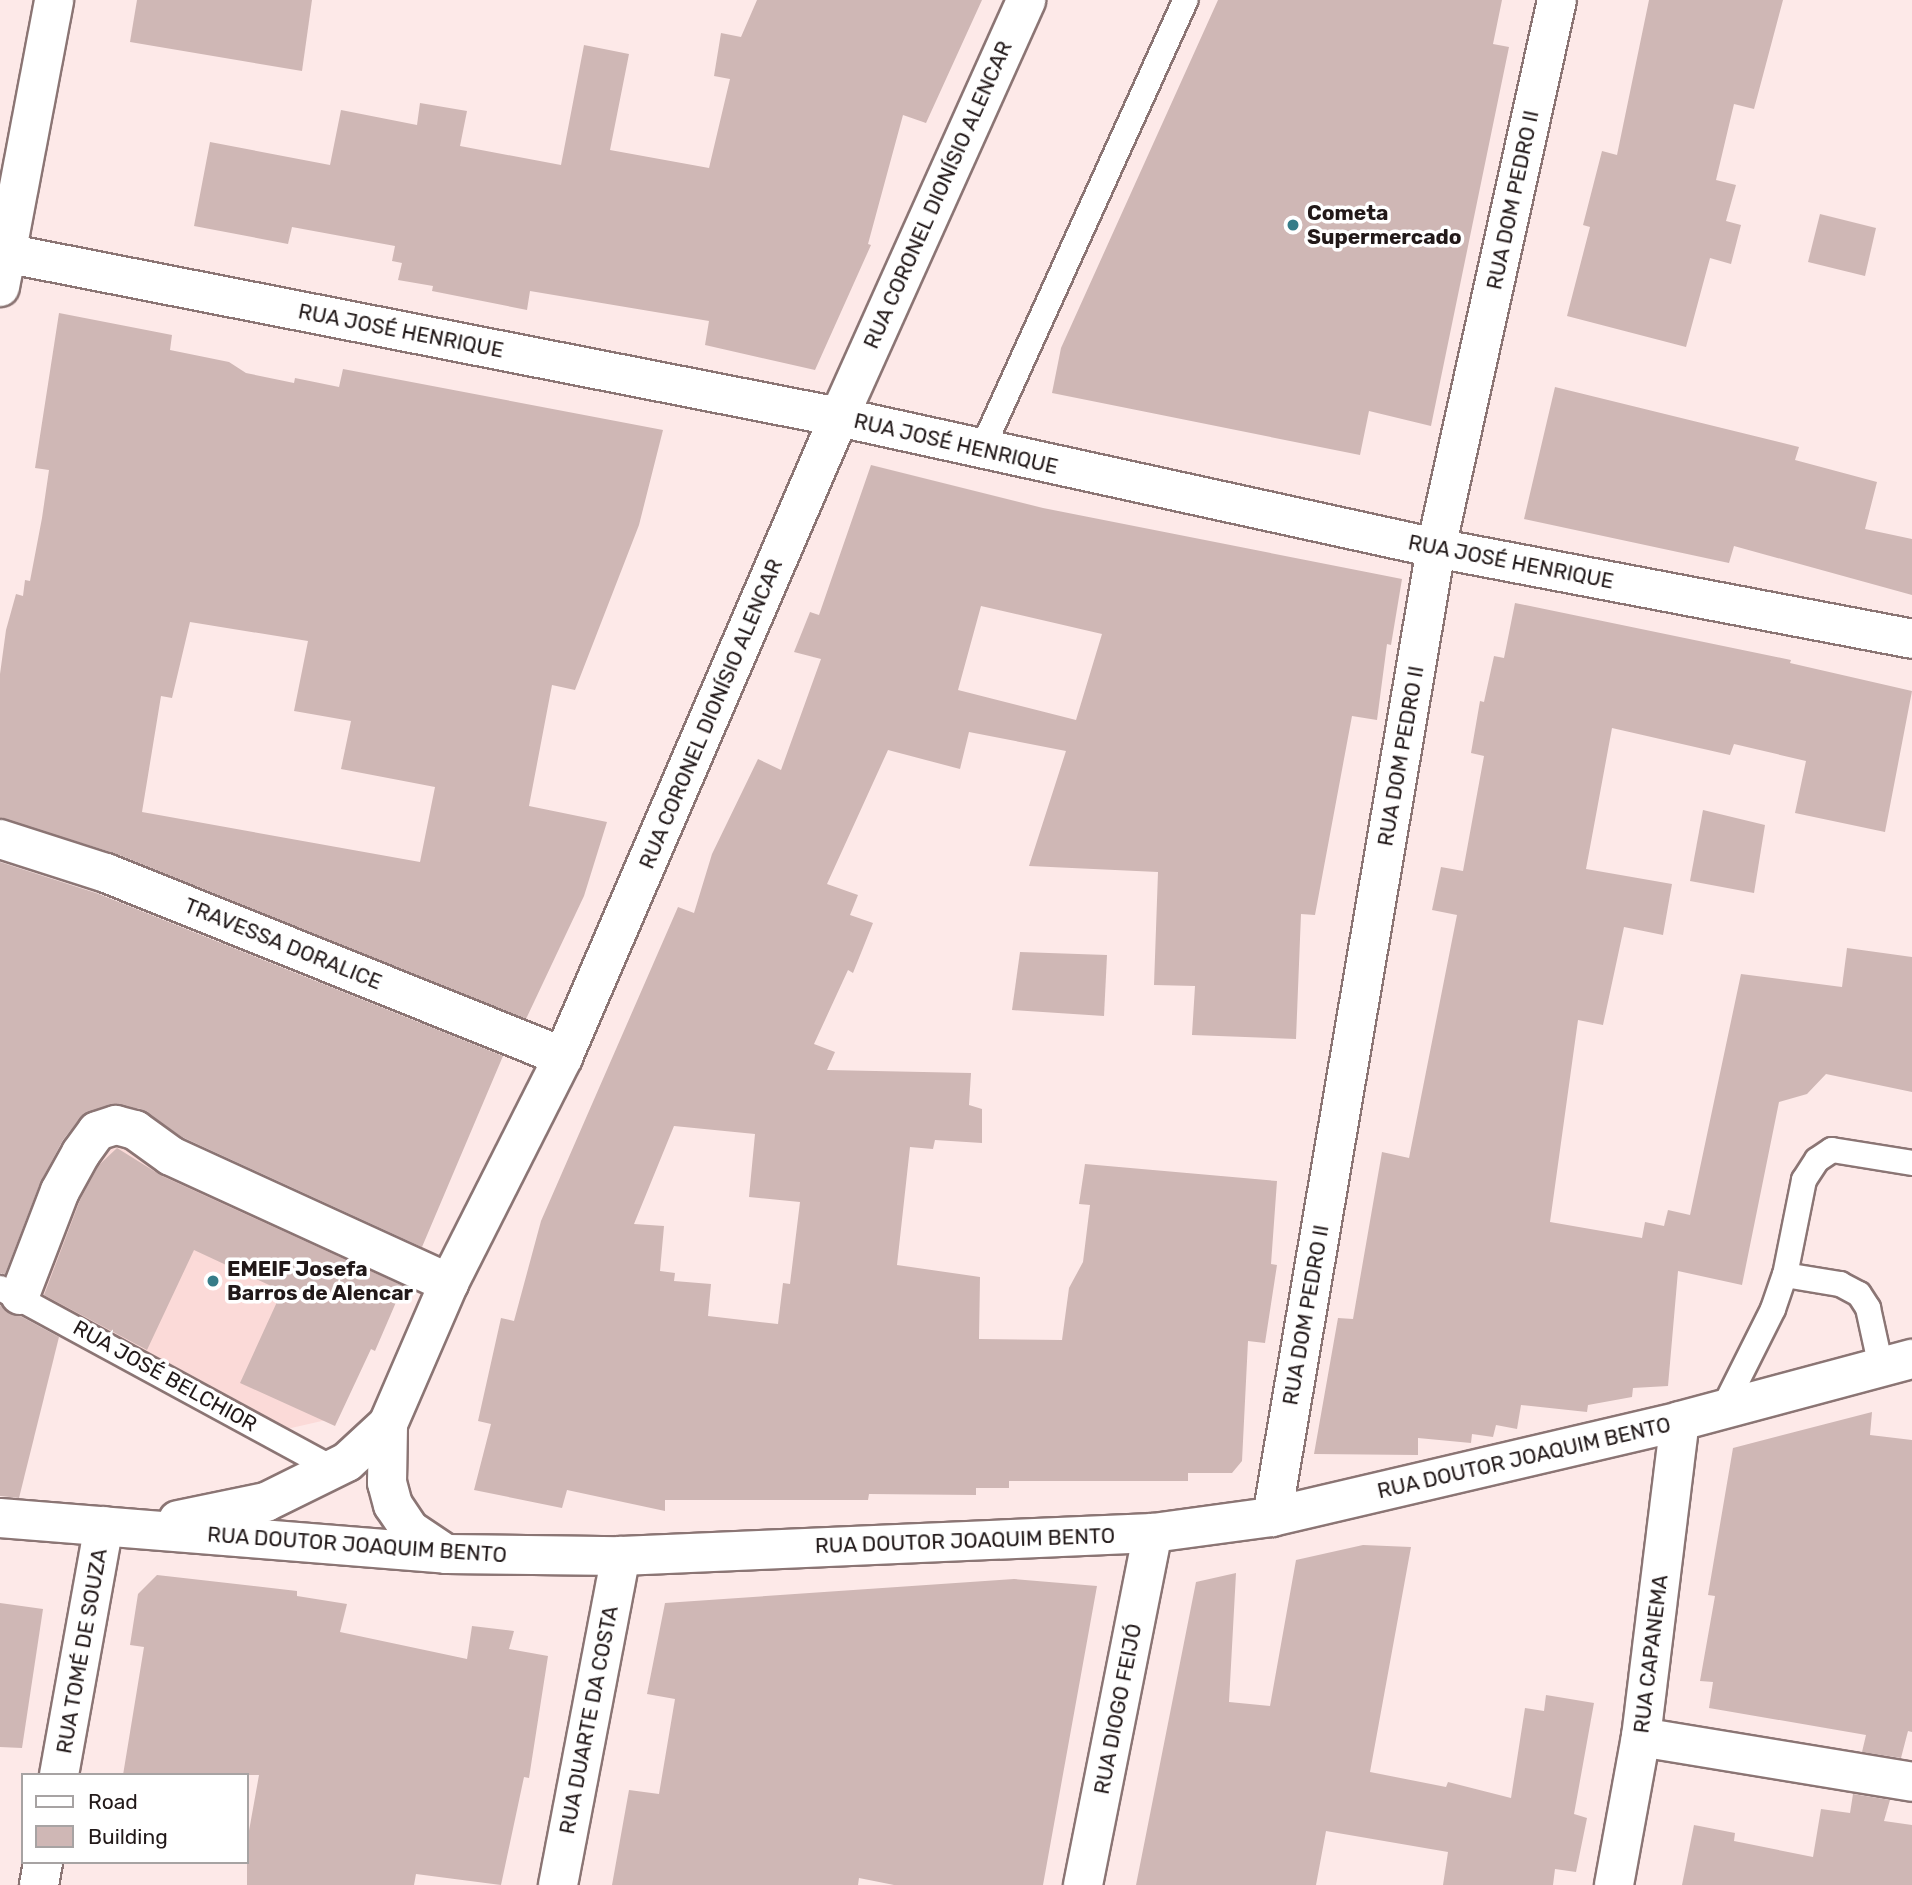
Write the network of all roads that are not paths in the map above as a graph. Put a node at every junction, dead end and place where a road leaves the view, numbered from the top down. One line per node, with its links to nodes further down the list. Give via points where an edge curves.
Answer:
1 (54, 0): 5 (street)
2 (1026, 0): 6 (street, RUA CORONEL DIONÍSIO ALENCAR)
3 (1186, 0): 7 (lane)
4 (1557, 0): 8 (street, RUA DOM PEDRO II)
5 (2, 264): 6 (street, RUA JOSÉ HENRIQUE)
6 (839, 417): 7 (street, RUA JOSÉ HENRIQUE); 11 (street, RUA CORONEL DIONÍSIO ALENCAR)
7 (981, 451): 8 (street, RUA JOSÉ HENRIQUE)
8 (1436, 548): 9 (street, RUA JOSÉ HENRIQUE); 21 (street, RUA DOM PEDRO II)
9 (1912, 639)
10 (0, 839): 11 (street, TRAVESSA DORALICE, via 106,873)
11 (563, 1057): 14 (street, RUA CORONEL DIONÍSIO ALENCAR)
12 (1912, 1163): 13 (lane, via 1832,1150 1817,1160 1804,1180)
13 (1785, 1275): 16 (lane, via 1840,1284 1859,1294); 17 (lane)
14 (449, 1283): 15 (street, via 171,1156 135,1130 106,1125 81,1153); 19 (street, RUA CORONEL DIONÍSIO ALENCAR)
15 (10, 1291): 20 (lane, RUA JOSÉ BELCHIOR)
16 (1897, 1363): 17 (street, RUA DOUTOR JOAQUIM BENTO)
17 (1723, 1409): 18 (street, RUA DOUTOR JOAQUIM BENTO)
18 (1680, 1421): 21 (street, RUA DOUTOR JOAQUIM BENTO); 27 (street, RUA CAPANEMA)
19 (388, 1424): 20 (street, RUA CORONEL DIONÍSIO ALENCAR, via 347,1462); 25 (street, RUA CORONEL DIONÍSIO ALENCAR, via 387,1483 393,1505 410,1530)
20 (329, 1467): 23 (street, RUA CORONEL DIONÍSIO ALENCAR, via 266,1502)
21 (1272, 1517): 24 (street, RUA DOUTOR JOAQUIM BENTO)
22 (0, 1518): 23 (street, RUA DOUTOR JOAQUIM BENTO)
23 (116, 1528): 25 (street, RUA DOUTOR JOAQUIM BENTO); 28 (street, RUA TOMÉ DE SOUZA)
24 (1153, 1533): 26 (street, RUA DOUTOR JOAQUIM BENTO); 33 (street, RUA DIOGO FEIJÓ)
25 (447, 1555): 26 (street, RUA DOUTOR JOAQUIM BENTO)
26 (621, 1556): 32 (street, RUA DUARTE DA COSTA)
27 (1641, 1737): 29 (street); 34 (street, RUA CAPANEMA)
28 (59, 1773)
29 (1912, 1782)
30 (43, 1864): 31 (street)
31 (39, 1885)
32 (558, 1885)
33 (1083, 1885)
34 (1614, 1885)

